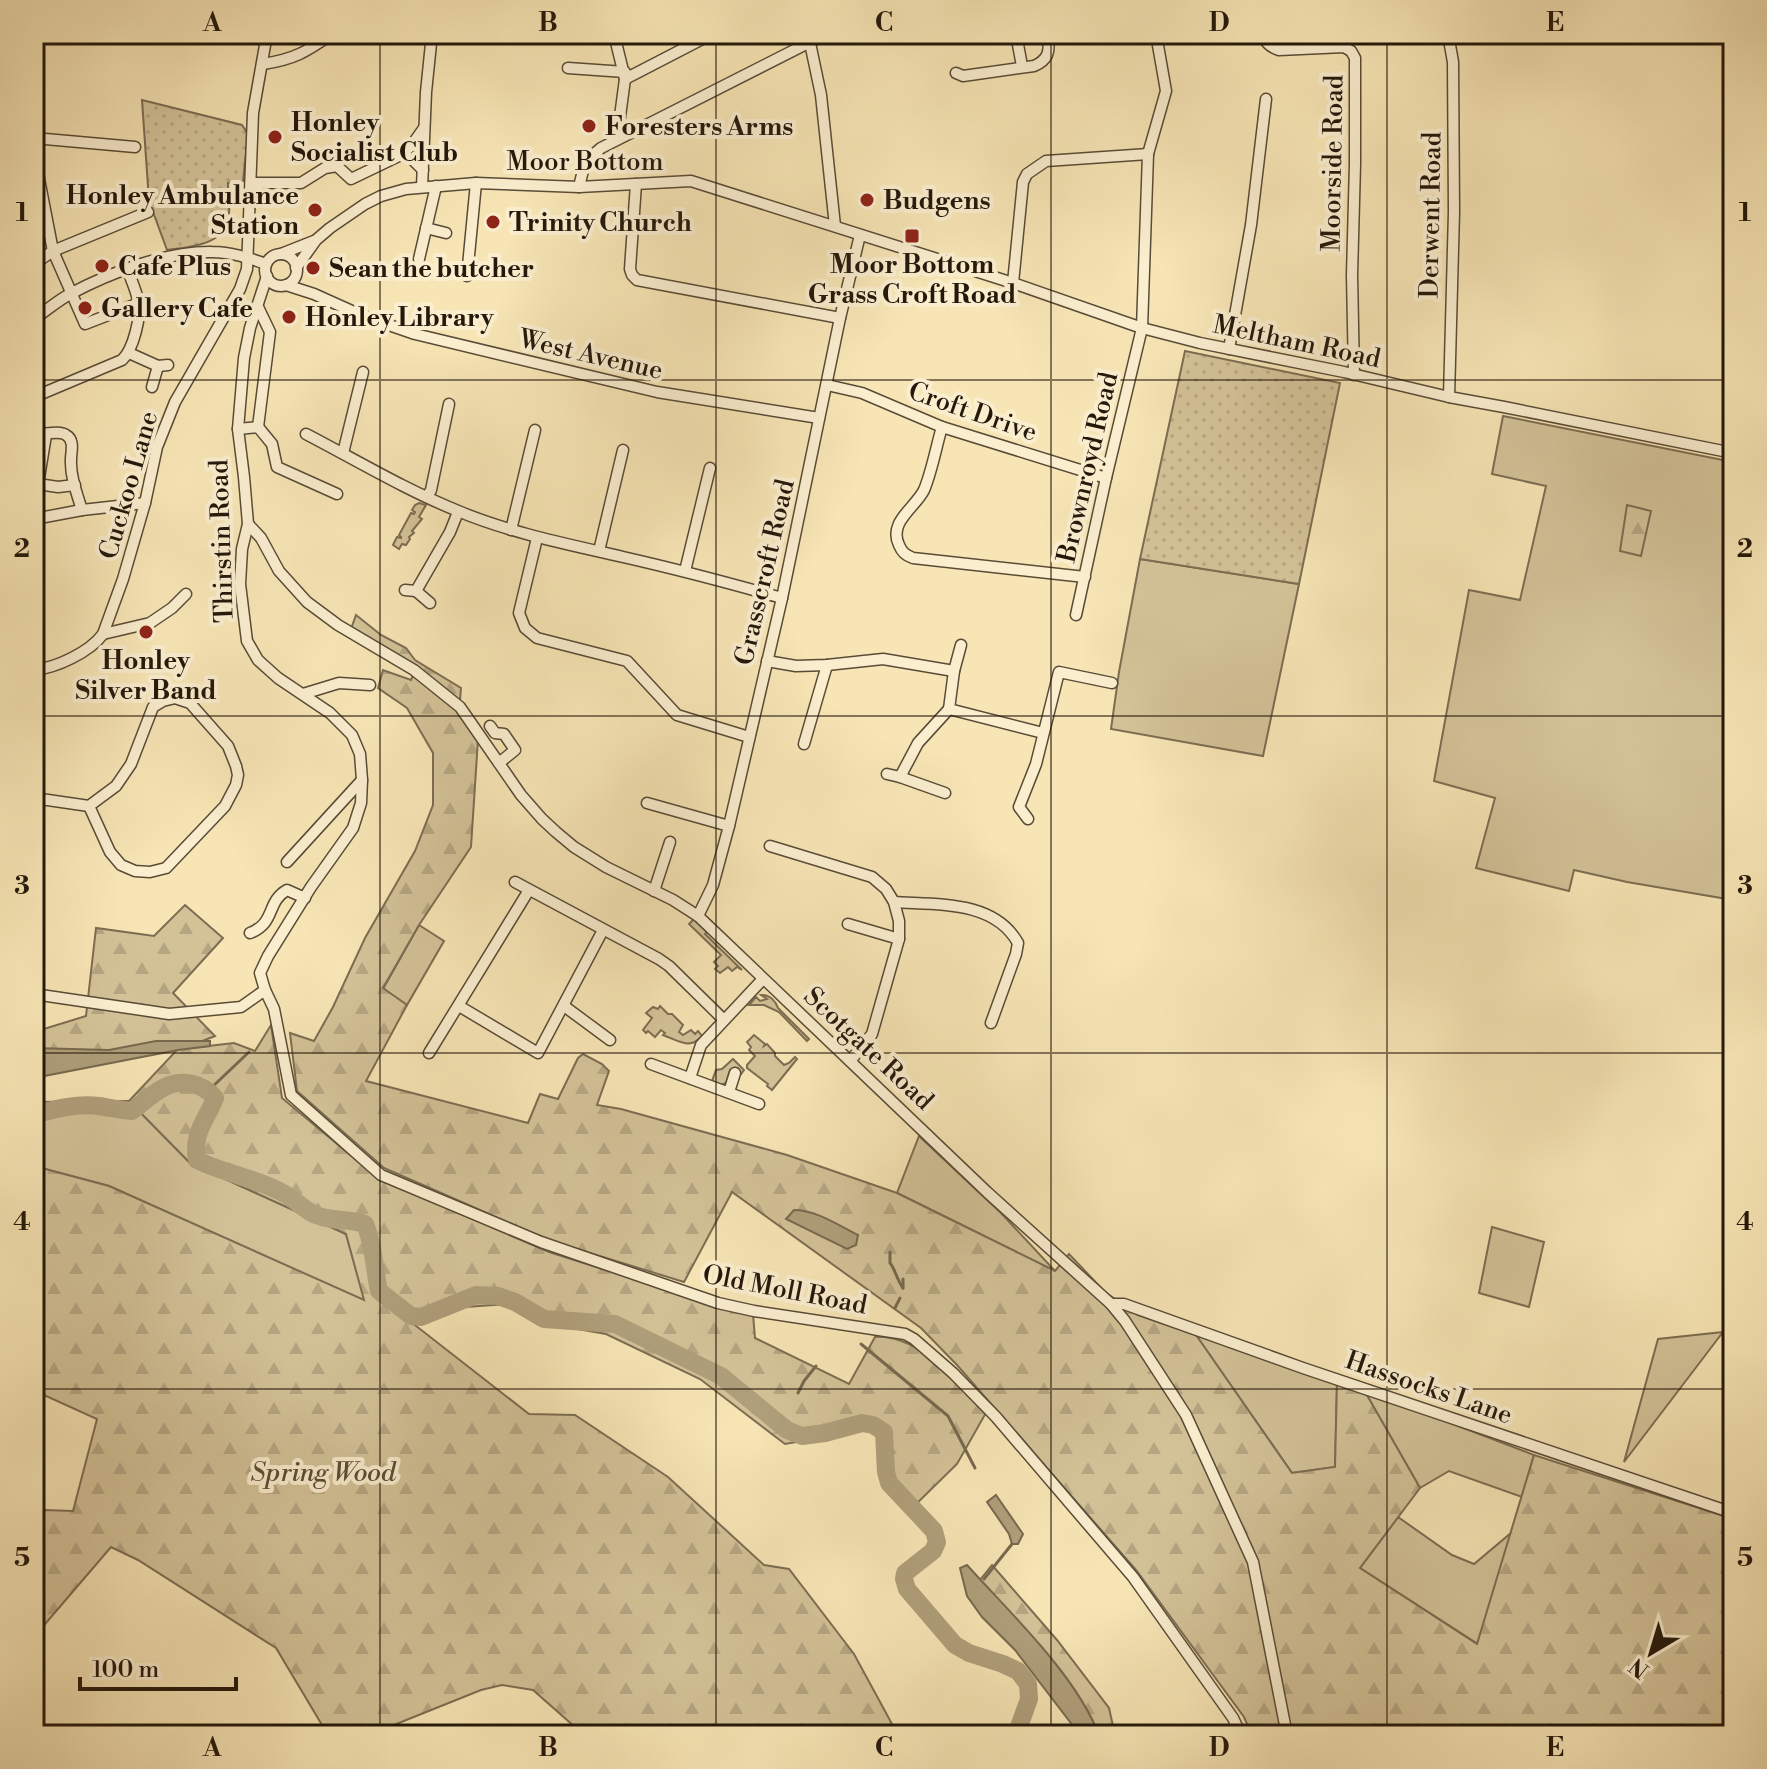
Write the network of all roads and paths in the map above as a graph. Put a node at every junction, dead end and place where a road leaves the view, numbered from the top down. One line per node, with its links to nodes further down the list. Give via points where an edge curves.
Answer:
1 (267, 34): 13 (street, Cuckoo Lane)
2 (332, 34): 13 (street, via 305,53)
3 (432, 34): 19 (street)
4 (614, 34): 17 (street)
5 (712, 34): 17 (street)
6 (826, 34): 12 (street)
7 (1016, 34): 14 (street)
8 (1042, 34): 14 (street, via 1048,38 1048,55 1034,66)
9 (1156, 34): 24 (street, Brownroyd Road, via 1166,91)
10 (1262, 34): 61 (street, Moorside Road, via 1279,50 1344,47 1355,58)
11 (1448, 34): 65 (street, Derwent Road, via 1453,62 1454,212)
12 (810, 43): 21 (street); 34 (street)
13 (263, 64): 27 (street, Cuckoo Lane, via 253,113)
14 (1022, 66): 16 (street)
15 (568, 68): 17 (street)
16 (956, 73)
17 (625, 75): 21 (street)
18 (1266, 99): 58 (street)
19 (424, 128): 25 (street); 26 (street)
20 (34, 138): 22 (street)
21 (617, 139): 32 (street, via 585,162)
22 (135, 147)
23 (34, 153): 39 (street)
24 (1148, 154): 49 (street, via 1046,161 1027,174); 57 (street, Brownroyd Road)
25 (401, 155): 26 (street); 27 (street, via 351,179 337,166 301,183)
26 (423, 170): 31 (street)
27 (251, 183): 41 (street, Cuckoo Lane)
28 (476, 183): 30 (street, Moor Bottom); 32 (street, Moor Bottom); 48 (street)
29 (636, 184): 32 (street, Moor Bottom); 34 (street, Moor Bottom, via 691,181); 55 (street, via 630,269 637,280)
30 (436, 186): 31 (street, Moor Bottom); 35 (street)
31 (422, 187): 38 (street, Moor Bottom, via 365,204)
32 (579, 187)
33 (148, 212): 39 (street)
34 (835, 226): 37 (street, Moor Bottom)
35 (426, 228): 36 (street); 42 (street)
36 (446, 233)
37 (860, 235): 49 (street, Meltham Road); 55 (street, Grasscroft Road)
38 (316, 240): 40 (street, Moor Bottom); 46 (street, Moor Bottom)
39 (53, 251): 43 (street); 51 (street)
40 (281, 254): 44 (street); 46 (street, via 292,259)
41 (248, 258): 44 (street); 45 (street, via 193,252); 85 (street, Cuckoo Lane, via 240,289 178,395 157,447)
42 (419, 259)
43 (34, 264)
44 (266, 264): 47 (street)
45 (128, 270): 51 (street); 53 (street)
46 (296, 270): 50 (street); 52 (street, West Avenue)
47 (267, 276): 50 (street); 54 (street, Thirstin Road)
48 (467, 276)
49 (1013, 283): 57 (street, Meltham Road)
50 (284, 285): 52 (street, West Avenue); 54 (street)
51 (72, 293): 53 (street, via 85,324); 56 (street)
52 (314, 294): 67 (street, West Avenue, via 415,334 657,392)
53 (139, 303): 59 (street)
54 (258, 307): 69 (street, via 270,332); 71 (street, Thirstin Road, via 244,358)
55 (840, 318): 62 (street, Grasscroft Road)
56 (34, 319)
57 (1142, 328): 58 (street, Meltham Road); 81 (street, Brownroyd Road)
58 (1229, 349): 61 (street, Meltham Road)
59 (129, 353): 63 (street, via 163,366); 64 (street)
60 (363, 372): 78 (street)
61 (1354, 375): 65 (street, Meltham Road)
62 (827, 385): 67 (street, Grasscroft Road); 70 (street, Croft Drive, via 862,393)
63 (152, 387)
64 (34, 397)
65 (1449, 397): 79 (street, Meltham Road)
66 (449, 404): 84 (street)
67 (819, 418): 96 (street, Grasscroft Road)
68 (74, 423): 76 (street)
69 (258, 427): 71 (street); 83 (street, via 272,444 277,467)
70 (942, 427): 81 (street, Croft Drive); 94 (street, via 923,491 896,529 901,550 913,558)
71 (238, 429): 89 (street, Thirstin Road)
72 (535, 430): 90 (street)
73 (34, 434): 75 (street)
74 (306, 434): 78 (street)
75 (46, 435): 76 (street); 82 (street, via 38,484)
76 (67, 435): 82 (street)
77 (623, 450): 92 (street)
78 (343, 453): 84 (street)
79 (1733, 453)
80 (710, 468): 93 (street)
81 (1106, 478): 94 (street, Brownroyd Road)
82 (75, 485): 86 (street)
83 (337, 494)
84 (427, 497): 87 (street)
85 (145, 503): 86 (street); 99 (street, Cuckoo Lane)
86 (82, 510): 88 (street)
87 (458, 512): 90 (street); 97 (street, via 411,591)
88 (34, 519)
89 (248, 524): 107 (street, Thirstin Road, via 240,584 247,641 258,660); 113 (street, Scotgate Road, via 307,602 414,670 460,707)
90 (511, 530): 91 (street)
91 (537, 538): 92 (street); 111 (street, via 519,613 525,628 537,638 627,661 677,715)
92 (599, 551): 93 (street)
93 (685, 571): 96 (street)
94 (1085, 577): 98 (street, Brownroyd Road)
95 (186, 594): 99 (street, via 150,623)
96 (782, 598): 101 (street, Grasscroft Road)
97 (430, 603)
98 (1076, 615)
99 (101, 638): 103 (street, via 60,664)
100 (961, 645): 104 (street)
101 (767, 661): 102 (street); 111 (street, Grasscroft Road)
102 (827, 665): 104 (street, via 883,659); 112 (street)
103 (34, 670)
104 (954, 671): 108 (street)
105 (1112, 683): 110 (street, via 1059,672)
106 (370, 685): 107 (street, via 339,683)
107 (303, 694): 116 (street, Thirstin Road, via 352,735)
108 (949, 709): 110 (street); 115 (street, via 918,743)
109 (490, 726): 113 (street, via 515,750)
110 (1043, 733): 121 (street, via 1019,807)
111 (749, 737): 122 (street, Grasscroft Road)
112 (804, 744)
113 (499, 763): 128 (street, Scotgate Road, via 542,819 574,847)
114 (887, 774): 115 (street)
115 (900, 777): 117 (street)
116 (362, 780): 125 (street); 129 (street, Thirstin Road, via 353,828)
117 (945, 793)
118 (34, 798): 120 (street)
119 (647, 803): 122 (street)
120 (89, 806): 120 (street, via 116,786 131,764 153,707 163,701 190,703 228,746 236,766 236,785 225,806 166,868 150,872 121,865)
121 (1028, 819)
122 (729, 826): 131 (street, Grasscroft Road, via 713,885)
123 (670, 842): 128 (street)
124 (770, 846): 130 (street, via 872,877)
125 (287, 862)
126 (515, 882): 127 (street)
127 (529, 890): 133 (street); 140 (street)
128 (654, 891): 131 (street, Scotgate Road)
129 (305, 898): 134 (street, via 287,890 279,895 268,921); 138 (street, Thirstin Road, via 260,973)
130 (894, 902): 135 (street); 143 (street, via 970,908 1011,930 1018,943 1016,954)
131 (698, 916): 137 (street, Scotgate Road)
132 (848, 924): 135 (street)
133 (603, 930): 141 (street); 142 (street, via 669,966)
134 (250, 933)
135 (899, 939): 146 (street, via 872,1034)
136 (34, 964): 139 (street)
137 (763, 979): 142 (street); 146 (street, Scotgate Road)
138 (265, 990): 139 (street, via 241,1007 169,1014); 154 (street, Old Moll Road, via 274,1009 291,1095 381,1175 541,1242 718,1303 914,1339 996,1417 1133,1577)
139 (36, 994)
140 (459, 1006): 141 (street, via 538,1053); 145 (street)
141 (564, 1006): 144 (street)
142 (724, 1020): 149 (street, via 701,1045)
143 (991, 1023)
144 (610, 1040)
145 (429, 1053)
146 (851, 1060): 152 (street, Scotgate Road)
147 (651, 1064): 149 (street)
148 (735, 1073): 150 (street)
149 (690, 1078): 150 (street)
150 (729, 1092): 151 (street)
151 (759, 1104)
152 (1111, 1304): 153 (street, Hassocks Lane, via 1124,1304); 155 (street, Scotgate Road, via 1186,1415 1253,1562)
153 (1733, 1513)
154 (1241, 1735)
155 (1287, 1735)

